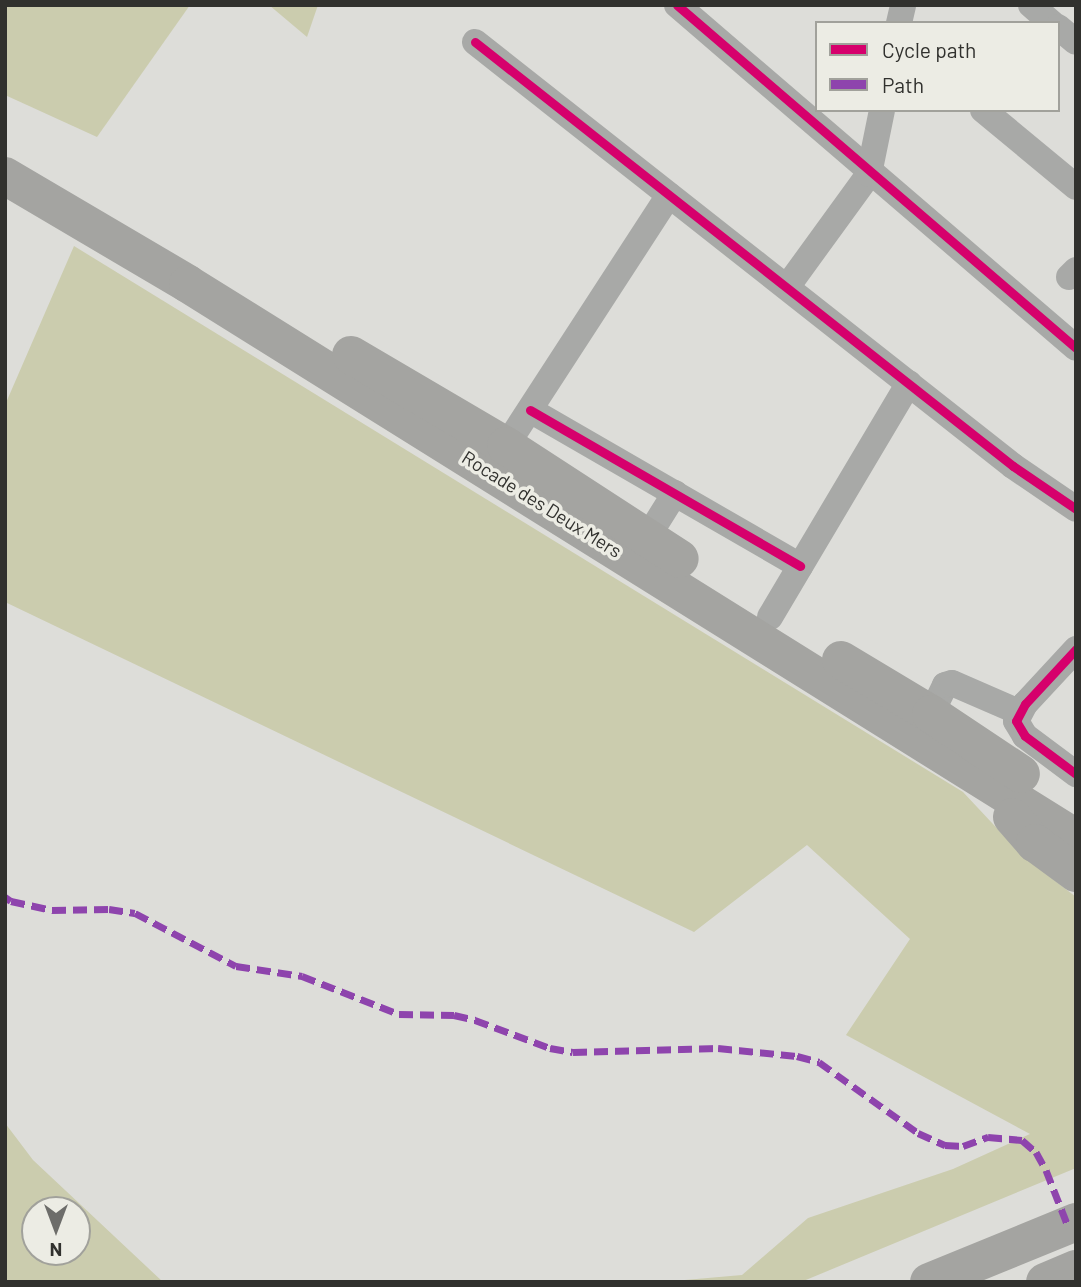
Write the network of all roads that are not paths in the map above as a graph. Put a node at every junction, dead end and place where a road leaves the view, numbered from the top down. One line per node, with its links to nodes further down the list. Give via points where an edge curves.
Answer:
1 (677, 5): 10 (street)
2 (1031, 5): 3 (street)
3 (1050, 21)
4 (1060, 29): 5 (street)
5 (1076, 41)
6 (475, 42): 13 (street)
7 (881, 112): 10 (street)
8 (985, 112): 12 (street)
9 (5, 151): 18 (highway, Rocade des Deux Mers, via 85,192)
10 (869, 174): 14 (street); 15 (street)
11 (5, 176): 28 (highway, Rocade des Deux Mers, via 200,291)
12 (1076, 187)
13 (669, 195): 14 (street); 17 (street)
14 (787, 287): 16 (street)
15 (1076, 348)
16 (909, 383): 20 (street, via 1013,466); 22 (street)
17 (530, 410): 18 (street); 19 (street)
18 (506, 446): 21 (highway, Rocade des Deux Mers)
19 (675, 493): 21 (street); 22 (street)
20 (1076, 509)
21 (647, 538): 23 (highway, Rocade des Deux Mers)
22 (800, 566): 23 (street)
23 (770, 617): 26 (highway, Rocade des Deux Mers)
24 (1076, 649): 25 (street)
25 (1019, 712): 26 (street, via 952,683 945,685); 27 (street, via 1016,721 1025,737)
26 (931, 714): 29 (highway, Rocade des Deux Mers)
27 (1076, 774)
28 (979, 778): 30 (highway, Rocade des Deux Mers); 31 (highway, via 1035,843)
29 (1076, 809)
30 (1076, 838)
31 (1076, 873)
32 (1076, 1222): 34 (highway)
33 (1076, 1269): 35 (highway)
34 (929, 1282)
35 (1045, 1282)

